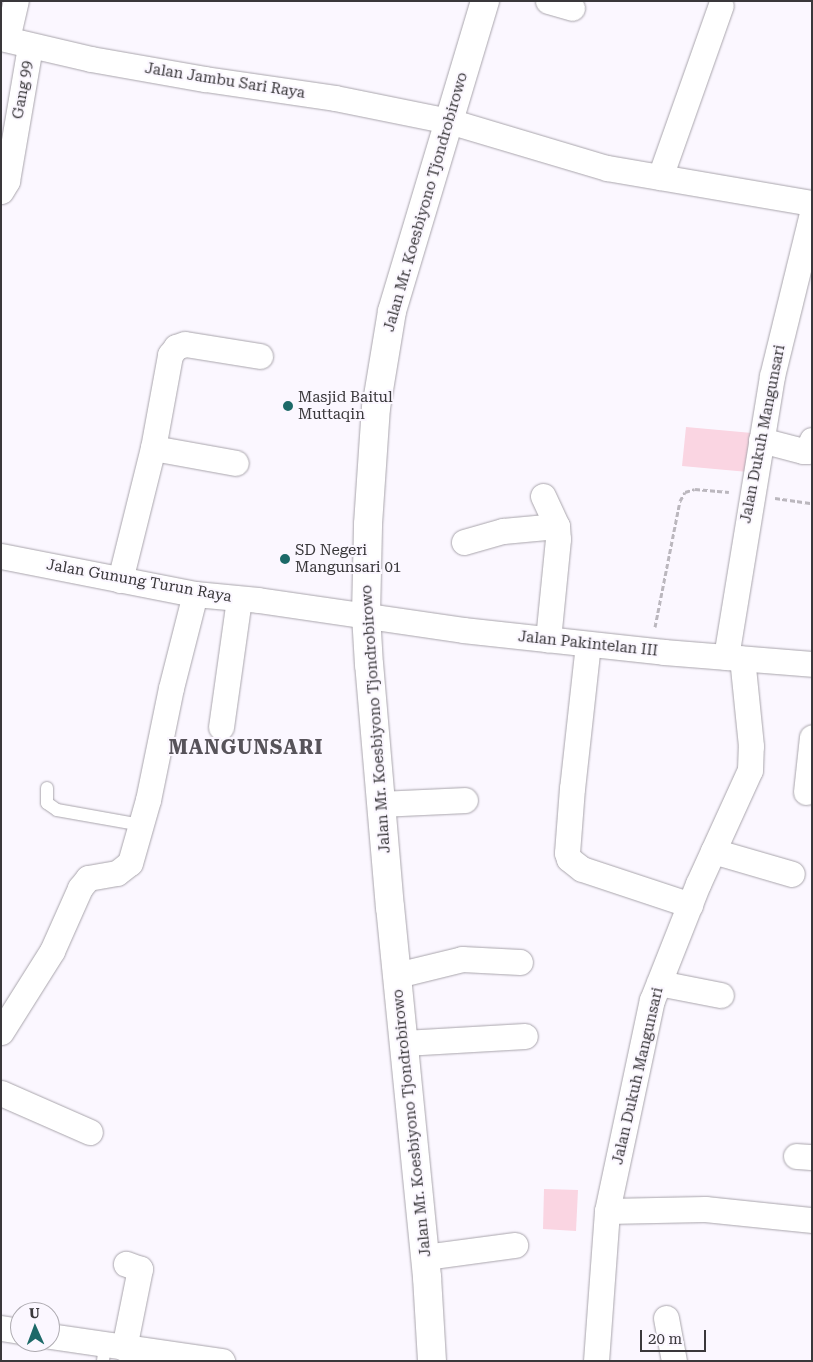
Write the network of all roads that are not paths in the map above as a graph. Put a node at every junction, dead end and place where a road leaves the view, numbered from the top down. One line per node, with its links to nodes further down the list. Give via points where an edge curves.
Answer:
1 (16, 1): 6 (street, Gang 99)
2 (485, 1): 7 (main road, Jalan Mr. Koesbiyono Tjondrobirowo)
3 (548, 1): 5 (street)
4 (721, 5): 8 (street)
5 (572, 8)
6 (13, 41): 7 (street, Jalan Jambu Sari Raya, via 196,78 335,98); 9 (street, Gang 99, via 7,182)
7 (448, 122): 8 (street, via 608,168); 24 (main road, Jalan Mr. Koesbiyono Tjondrobirowo, via 392,311 383,359 376,408 368,524)
8 (660, 177): 10 (street)
9 (1, 191)
10 (812, 203)
11 (812, 213): 13 (street, Jalan Dukuh Mangunsari, via 772,376)
12 (260, 356): 15 (street, via 195,345 176,347 170,355)
13 (761, 440): 14 (street, via 803,451 807,451); 27 (street, Jalan Dukuh Mangunsari, via 751,494)
14 (812, 440)
15 (153, 448): 16 (street); 21 (street)
16 (236, 463)
17 (543, 496): 18 (street)
18 (557, 526): 19 (street, via 503,531); 25 (street)
19 (464, 542)
20 (1, 556): 21 (street, Jalan Gunung Turun Raya)
21 (120, 580): 22 (street, Jalan Gunung Turun Raya)
22 (195, 594): 23 (street, Jalan Gunung Turun Raya); 35 (street)
23 (239, 599): 24 (street, Jalan Gunung Turun Raya); 29 (street)
24 (366, 615): 25 (street, Jalan Pakintelan III); 34 (main road, Jalan Mr. Koesbiyono Tjondrobirowo)
25 (548, 640): 26 (street, Jalan Pakintelan III)
26 (588, 644): 27 (street, Jalan Pakintelan III); 38 (street, via 572,788 569,859 582,869)
27 (734, 658): 28 (street, Jalan Pakintelan III); 36 (street, Jalan Dukuh Mangunsari, via 751,746 750,770)
28 (812, 664)
29 (221, 727)
30 (812, 737): 32 (street)
31 (47, 788): 35 (lane, via 47,803 57,810)
32 (806, 792)
33 (465, 800): 34 (street)
34 (381, 804): 40 (main road, Jalan Mr. Koesbiyono Tjondrobirowo)
35 (141, 825): 43 (street, via 130,863 117,873 88,878 80,888 52,951)
36 (714, 851): 37 (street); 38 (street, Jalan Dukuh Mangunsari)
37 (792, 874)
38 (690, 904): 41 (street, Jalan Dukuh Mangunsari)
39 (520, 962): 40 (street, via 462,959)
40 (397, 975): 45 (main road, Jalan Mr. Koesbiyono Tjondrobirowo)
41 (659, 984): 42 (street); 48 (street, Jalan Dukuh Mangunsari, via 652,1000)
42 (721, 995)
43 (1, 1032)
44 (525, 1036): 45 (street)
45 (404, 1043): 51 (main road, Jalan Mr. Koesbiyono Tjondrobirowo)
46 (1, 1093): 47 (street)
47 (90, 1132)
48 (607, 1211): 49 (street, via 705,1209); 58 (street, Jalan Dukuh Mangunsari)
49 (812, 1220)
50 (515, 1245): 51 (street)
51 (425, 1257): 56 (main road, Jalan Mr. Koesbiyono Tjondrobirowo)
52 (126, 1264): 55 (street, via 140,1269)
53 (666, 1318): 59 (street)
54 (60, 1339): 55 (street)
55 (111, 1352): 57 (street)
56 (434, 1360)
57 (222, 1361)
58 (596, 1361)
59 (674, 1361)

